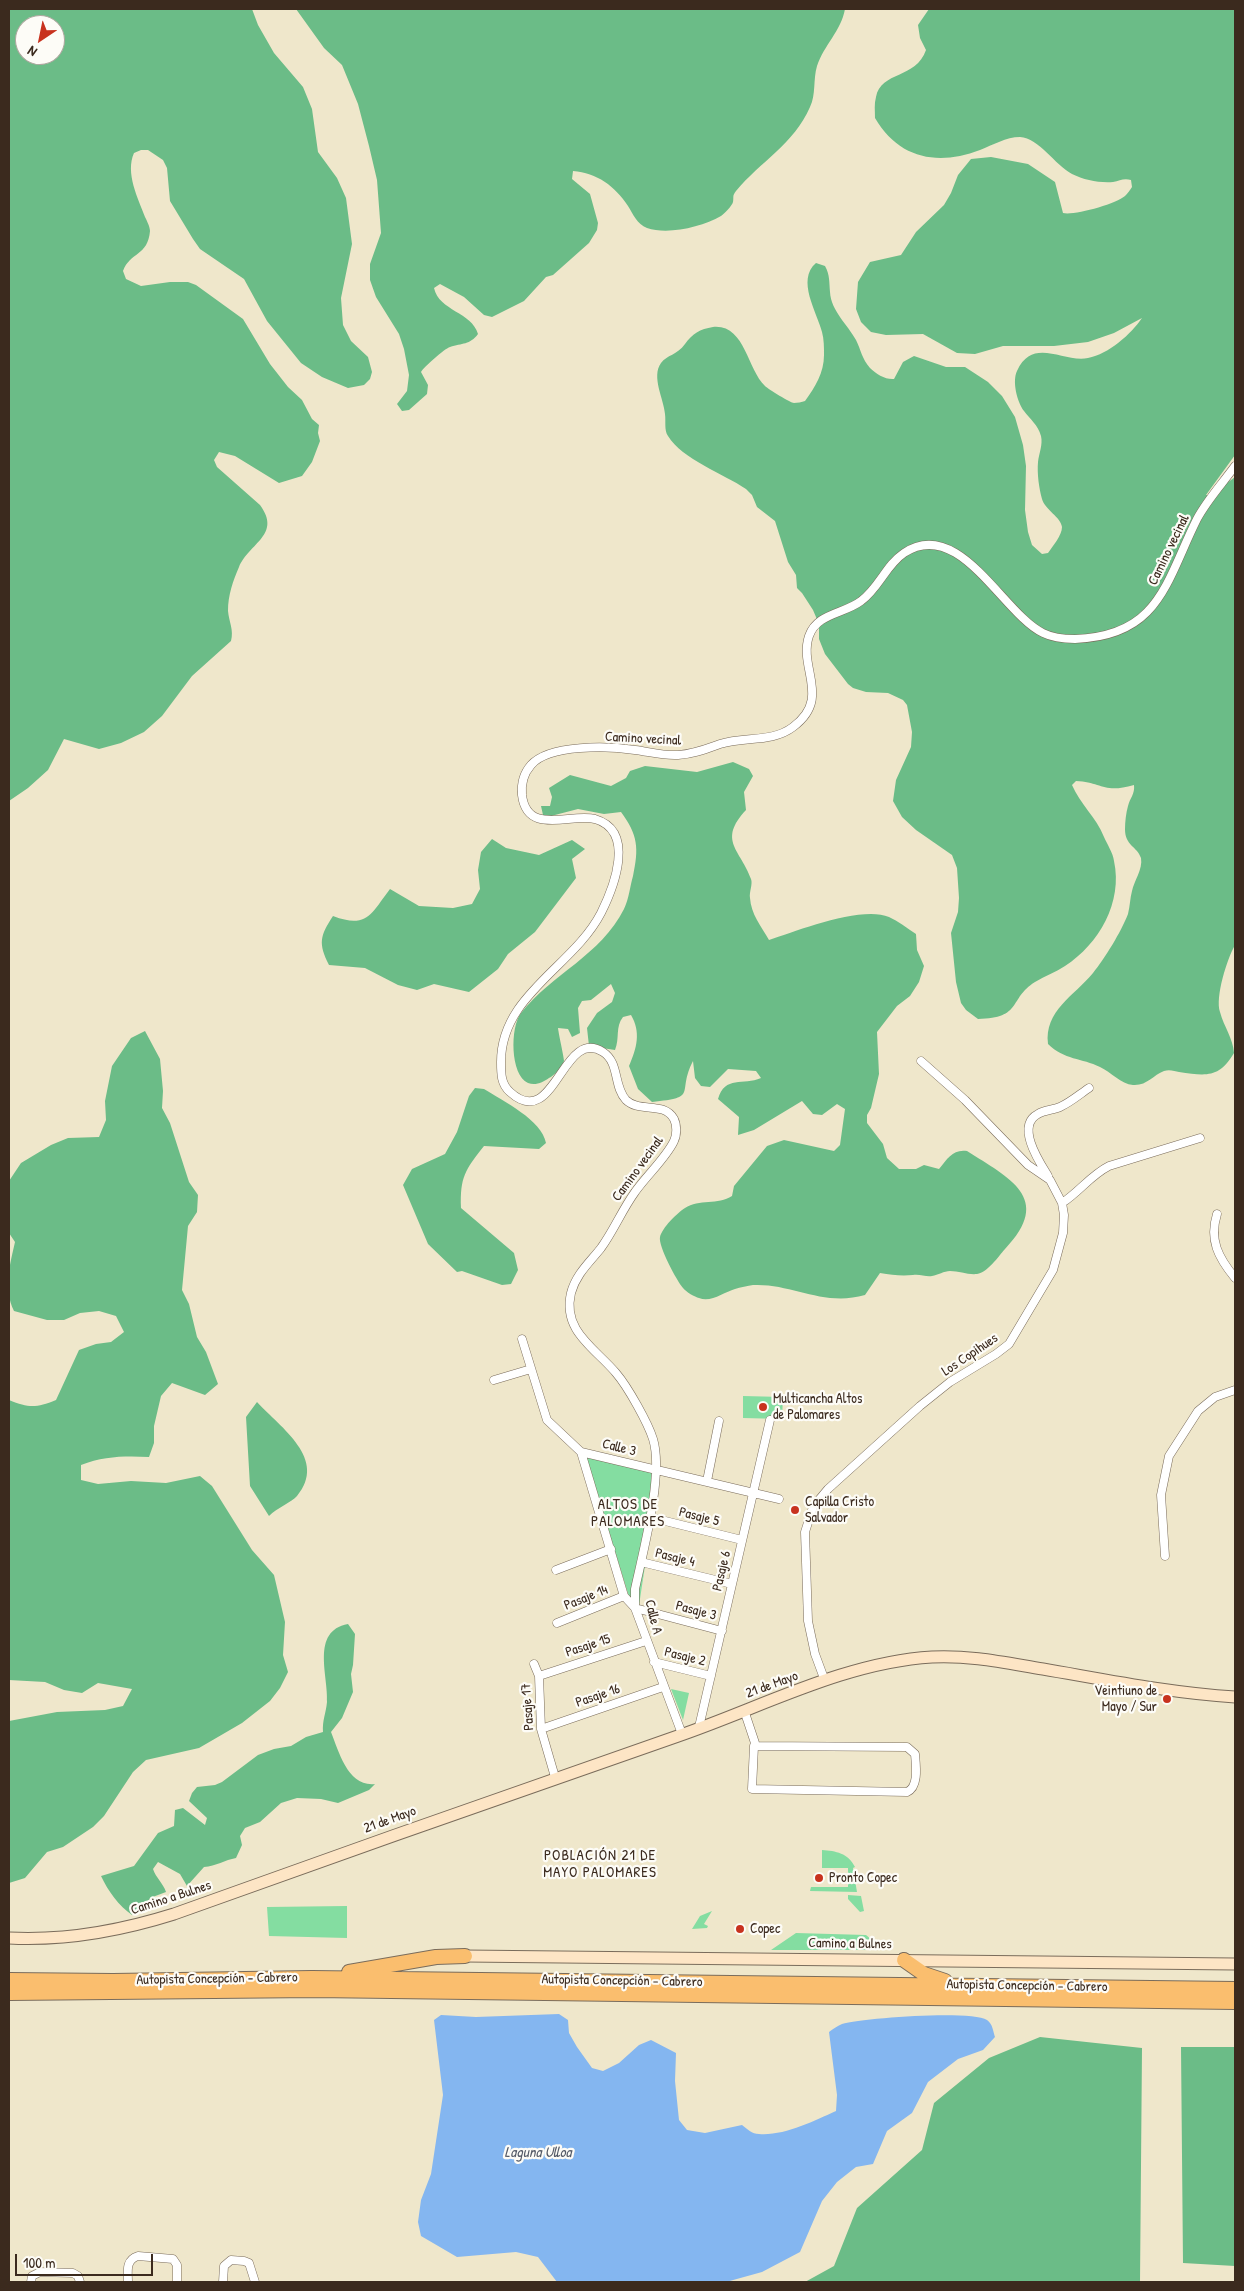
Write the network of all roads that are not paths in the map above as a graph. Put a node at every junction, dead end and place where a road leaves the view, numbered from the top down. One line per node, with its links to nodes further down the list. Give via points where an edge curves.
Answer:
1 (1235, 466): 16 (street, Camino vecinal, via 1202,512 1172,578 1158,600 1145,615 1119,629 1098,637 1077,639 1044,634 1022,618 962,556 941,547 915,548 900,556 864,599 849,609 824,618 812,629 807,652 813,683 812,699 800,721 786,731 768,737 734,740 683,755 612,748 561,750 542,756 527,770 522,794 528,811 548,821 600,820 614,833 618,864 614,885 598,919 523,1001 512,1018 502,1049 503,1082 517,1097 538,1099 549,1090 578,1052 587,1048 597,1049 612,1061 620,1091 627,1100 634,1105 663,1110 676,1123 676,1136 671,1145 633,1194 578,1277 570,1301 572,1322 578,1334 616,1373 651,1432)
2 (921, 1061): 5 (street, Los Copihues, via 965,1100 1028,1165)
3 (1090, 1088): 5 (street, via 1062,1106 1036,1114 1029,1125 1030,1144)
4 (1200, 1138): 6 (street, via 1104,1168)
5 (1050, 1180): 6 (street, Los Copihues)
6 (1062, 1203): 36 (street, Los Copihues, via 1064,1222 1056,1262 1009,1344 950,1382 920,1406 813,1506 805,1532 808,1622)
7 (1217, 1214): 8 (street, via 1213,1235 1216,1247)
8 (1235, 1278)
9 (522, 1339): 10 (street, Calle 3)
10 (531, 1368): 11 (street); 15 (street, Calle 3, via 547,1420)
11 (494, 1380)
12 (1235, 1390): 23 (street, via 1215,1397 1198,1411 1169,1456 1161,1495)
13 (770, 1420): 18 (street, Pasaje 6)
14 (719, 1421): 17 (street)
15 (581, 1452): 16 (street, Calle 3); 22 (street)
16 (657, 1470): 17 (street, Calle 3); 20 (street, Calle A)
17 (707, 1481): 18 (street, Calle 3)
18 (753, 1493): 19 (street, Calle 3); 21 (street, Pasaje 6)
19 (779, 1499)
20 (649, 1517): 21 (street, Pasaje 5); 24 (street, Calle A)
21 (742, 1540): 26 (street, Pasaje 6)
22 (611, 1549): 25 (street); 27 (street)
23 (1165, 1556)
24 (641, 1562): 26 (street, Pasaje 4); 28 (street, Calle A)
25 (556, 1570)
26 (732, 1584): 30 (street, Pasaje 6)
27 (624, 1596): 28 (street); 29 (street, Pasaje 14)
28 (635, 1608): 30 (street, Pasaje 3); 31 (street, Calle A)
29 (557, 1623)
30 (722, 1631): 35 (street, Pasaje 6)
31 (646, 1641): 32 (street, Calle A); 34 (street, Pasaje 15)
32 (654, 1662): 35 (street, Pasaje 2); 37 (street, Calle A)
33 (534, 1664): 34 (street, Pasaje 17)
34 (538, 1676): 41 (street, Pasaje 17)
35 (711, 1676): 40 (street, Pasaje 6)
36 (824, 1682): 38 (street, 21 de Mayo, via 899,1660 960,1657 1181,1693); 39 (street, 21 de Mayo)
37 (663, 1687): 41 (street, Pasaje 16); 42 (street, Calle A)
38 (1235, 1697)
39 (744, 1710): 40 (street, 21 de Mayo); 43 (street)
40 (700, 1727): 42 (street, 21 de Mayo)
41 (541, 1729): 44 (street, Pasaje 17)
42 (682, 1734): 44 (street, 21 de Mayo)
43 (754, 1746): 43 (street, via 752,1789 907,1792 915,1784 915,1754 907,1747)
44 (555, 1777): 45 (street, 21 de Mayo)
45 (336, 1856): 46 (street, Camino a Bulnes, via 174,1914 124,1928 59,1937)
46 (9, 1938)
47 (465, 1956): 48 (street, Camino a Bulnes); 50 (highway)
48 (904, 1960): 49 (street, Camino a Bulnes); 52 (highway, via 924,1974)
49 (1235, 1964)
50 (312, 1978): 51 (highway, Autopista Concepción - Cabrero, via 113,1982); 52 (highway, Autopista Concepción - Cabrero)
51 (9, 1980)
52 (962, 1986): 53 (highway, Autopista Concepción - Cabrero)
53 (1235, 1988)
54 (9, 1993): 55 (highway, Autopista Concepción - Cabrero, via 315,1990)
55 (1235, 2002)
56 (31, 2282): 57 (street, via 32,2276 40,2272 73,2273)
57 (80, 2282)
58 (128, 2282): 59 (street, via 128,2263 138,2256 173,2259 177,2265)
59 (177, 2282)
60 (223, 2282): 61 (street, via 224,2266 231,2260 249,2263)
61 (255, 2282)

